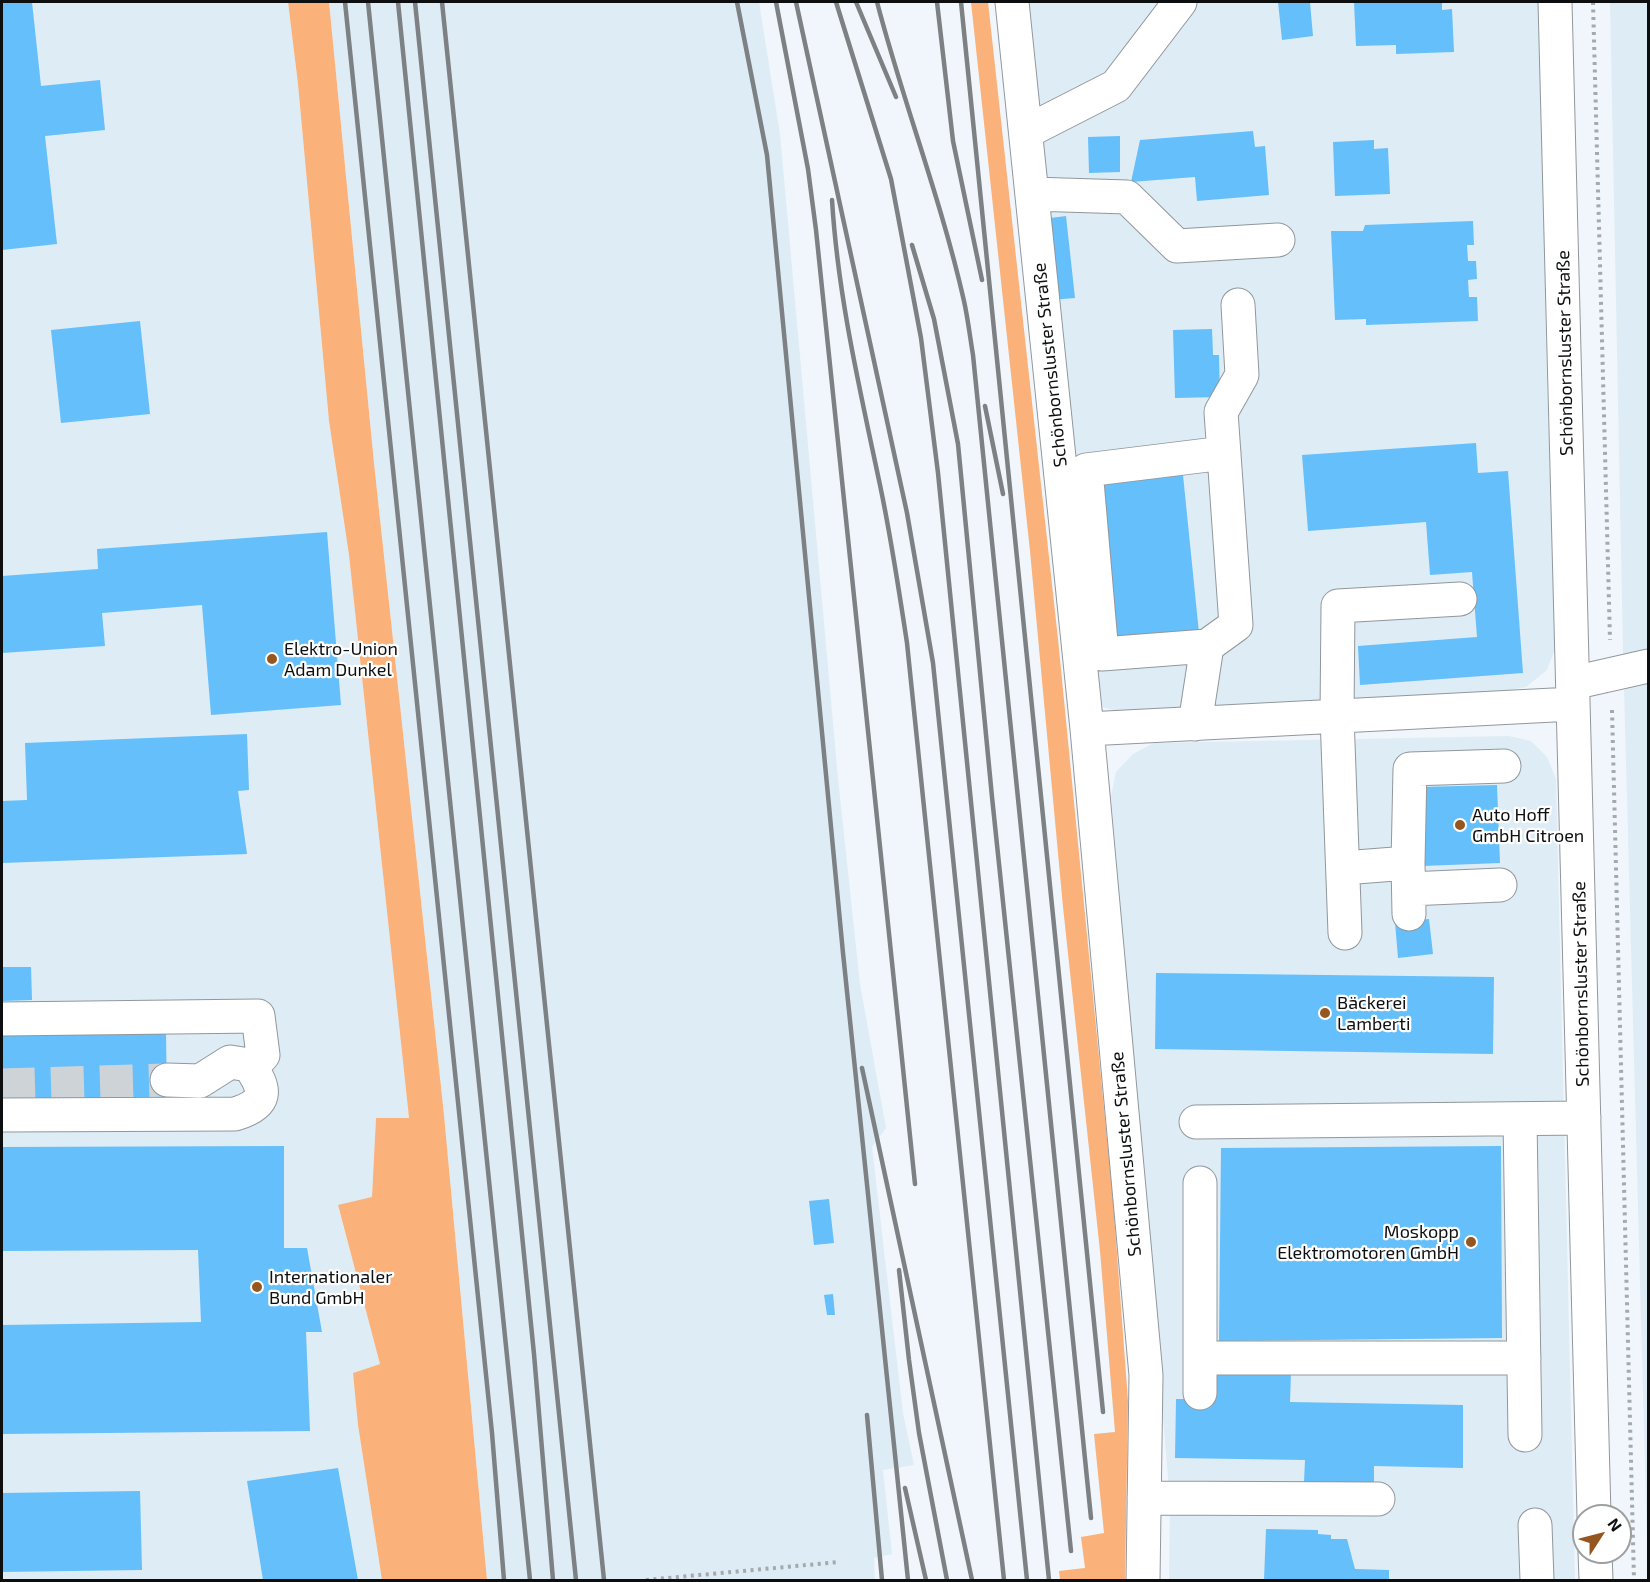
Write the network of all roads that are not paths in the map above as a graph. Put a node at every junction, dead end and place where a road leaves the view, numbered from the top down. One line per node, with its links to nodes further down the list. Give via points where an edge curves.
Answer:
1 (1012, 2): 4 (street, Schönbornsluster Straße)
2 (1180, 2): 4 (street, via 1116,86)
3 (1555, 2): 12 (street, Schönbornsluster Straße)
4 (1026, 132): 5 (street, Schönbornsluster Straße)
5 (1032, 194): 6 (street, via 1127,197 1177,246); 15 (street, Schönbornsluster Straße)
6 (1278, 240)
7 (1238, 305): 8 (street, via 1242,375 1221,412)
8 (1224, 453): 10 (street, via 1236,625); 10 (street, via 1086,470 1102,654)
9 (1460, 599): 13 (street, via 1338,606)
10 (1207, 646): 14 (street)
11 (1648, 666): 12 (street, via 1611,676)
12 (1573, 693): 13 (street); 25 (street, Schönbornsluster Straße)
13 (1337, 716): 14 (street); 17 (street)
14 (1195, 724): 15 (street)
15 (1087, 729): 33 (street, Schönbornsluster Straße, via 1146,1375)
16 (1504, 766): 19 (street, via 1410,769)
17 (1343, 868): 19 (street); 20 (street)
18 (1500, 885): 19 (street)
19 (1408, 889)
20 (1345, 933)
21 (2, 1019): 22 (street, via 258,1016 263,1054)
22 (251, 1068): 23 (street, via 230,1062 200,1081); 24 (street, via 260,1080 261,1096 253,1109 236,1114)
23 (167, 1080)
24 (2, 1115)
25 (1584, 1118): 26 (street); 35 (street, Schönbornsluster Straße)
26 (1520, 1119): 27 (street); 30 (street)
27 (1196, 1122)
28 (1200, 1183): 29 (street)
29 (1201, 1358): 30 (street); 31 (street)
30 (1524, 1358): 32 (street)
31 (1200, 1393)
32 (1525, 1435)
33 (1144, 1498): 34 (street); 38 (street, Schönbornsluster Straße)
34 (1378, 1499)
35 (1594, 1504)
36 (1535, 1525): 39 (street)
37 (1595, 1564): 40 (street)
38 (1143, 1581)
39 (1537, 1581)
40 (1596, 1581)

